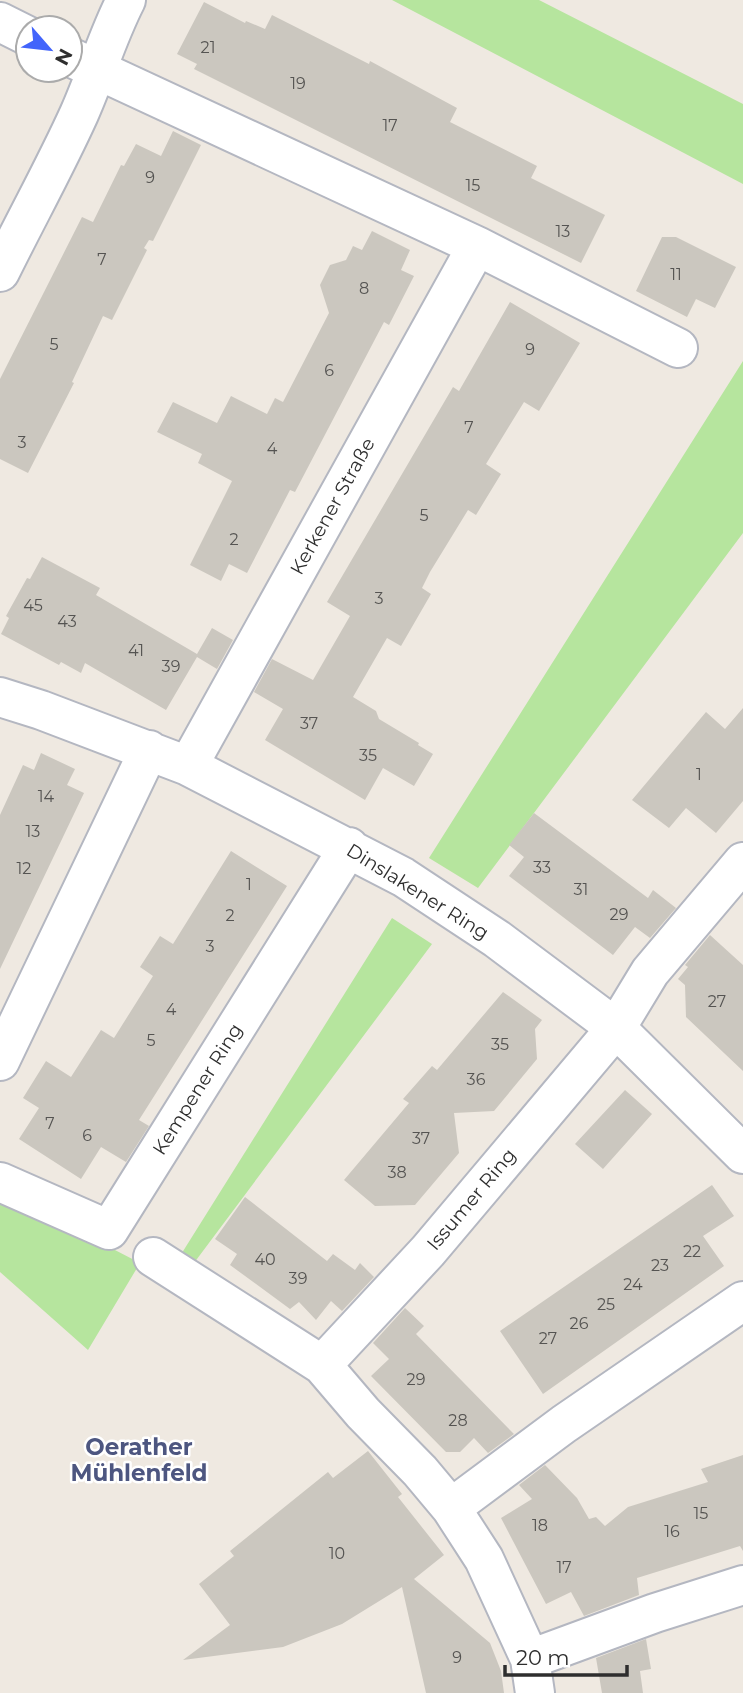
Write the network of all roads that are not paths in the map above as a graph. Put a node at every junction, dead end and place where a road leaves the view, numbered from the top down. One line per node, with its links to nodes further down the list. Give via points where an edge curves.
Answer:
1 (126, 0): 2 (street, via 111,30)
2 (84, 64): 4 (street)
3 (82, 84): 5 (street, via 79,115)
4 (477, 246): 6 (street); 9 (street, Kerkener Straße)
5 (0, 271)
6 (678, 348)
7 (0, 697): 8 (street, Dinslakener Ring)
8 (149, 750): 9 (street, Dinslakener Ring); 13 (street)
9 (188, 766): 10 (street, Dinslakener Ring)
10 (349, 847): 12 (street, Dinslakener Ring, via 486,932); 15 (street, Kempener Ring, via 109,1230)
11 (743, 862): 12 (street, Issumer Ring, via 650,972)
12 (616, 1028): 14 (street, Dinslakener Ring); 18 (street, Issumer Ring, via 428,1251)
13 (0, 1061)
14 (743, 1154)
15 (0, 1182)
16 (153, 1257): 18 (street)
17 (743, 1301): 19 (street)
18 (322, 1365): 19 (street)
19 (451, 1508): 21 (street, via 484,1559)
20 (743, 1585): 21 (street, via 655,1613)
21 (533, 1676)

